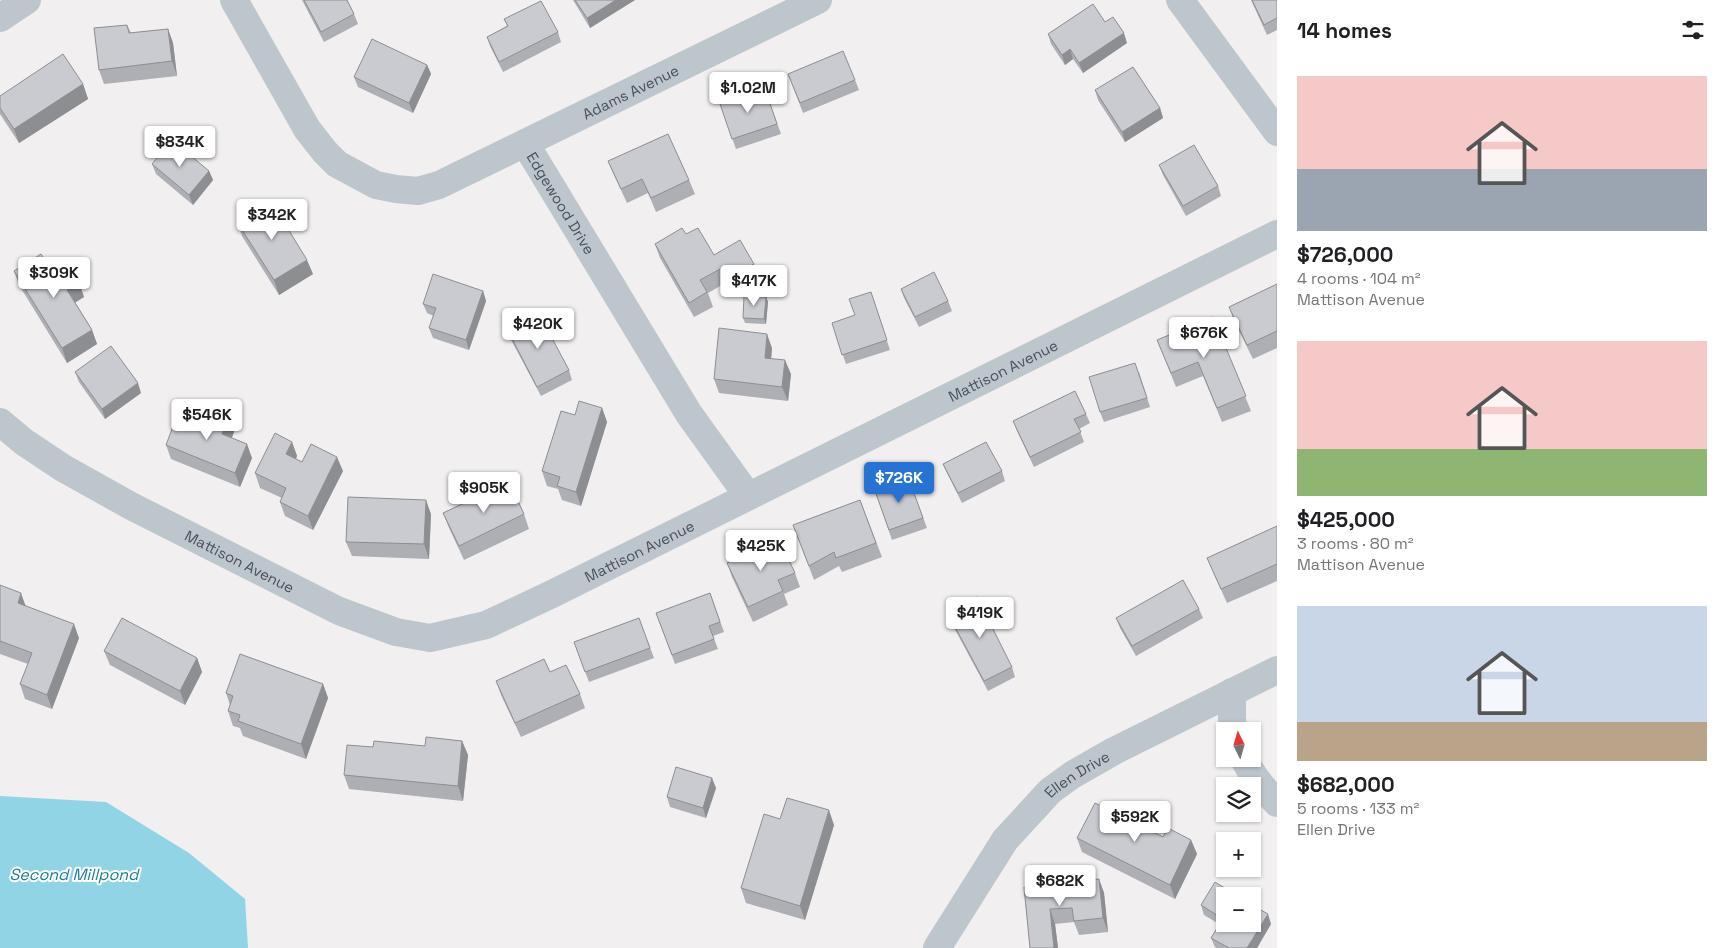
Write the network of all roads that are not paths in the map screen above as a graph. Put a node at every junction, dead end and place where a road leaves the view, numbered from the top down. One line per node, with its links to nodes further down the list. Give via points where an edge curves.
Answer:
1 (27, 0): 5 (street)
2 (234, 0): 7 (street, Edgewood Drive, via 307,129 337,164 352,174 376,185 418,191 439,185)
3 (818, 0): 7 (street, Adams Avenue)
4 (1180, 0): 6 (street)
5 (0, 18)
6 (1277, 132)
7 (525, 143): 10 (street, Edgewood Drive, via 689,414)
8 (1277, 234): 10 (street, Mattison Avenue)
9 (0, 422): 10 (street, Mattison Avenue, via 47,458 131,506 340,611 396,632 430,638 486,625)
10 (748, 496)
11 (1277, 670): 12 (street, Ellen Drive)
12 (1232, 692): 13 (street); 16 (street, Ellen Drive, via 1114,751 1050,790 1005,840)
13 (1232, 722)
14 (1248, 768): 15 (street)
15 (1277, 803)
16 (937, 948)

